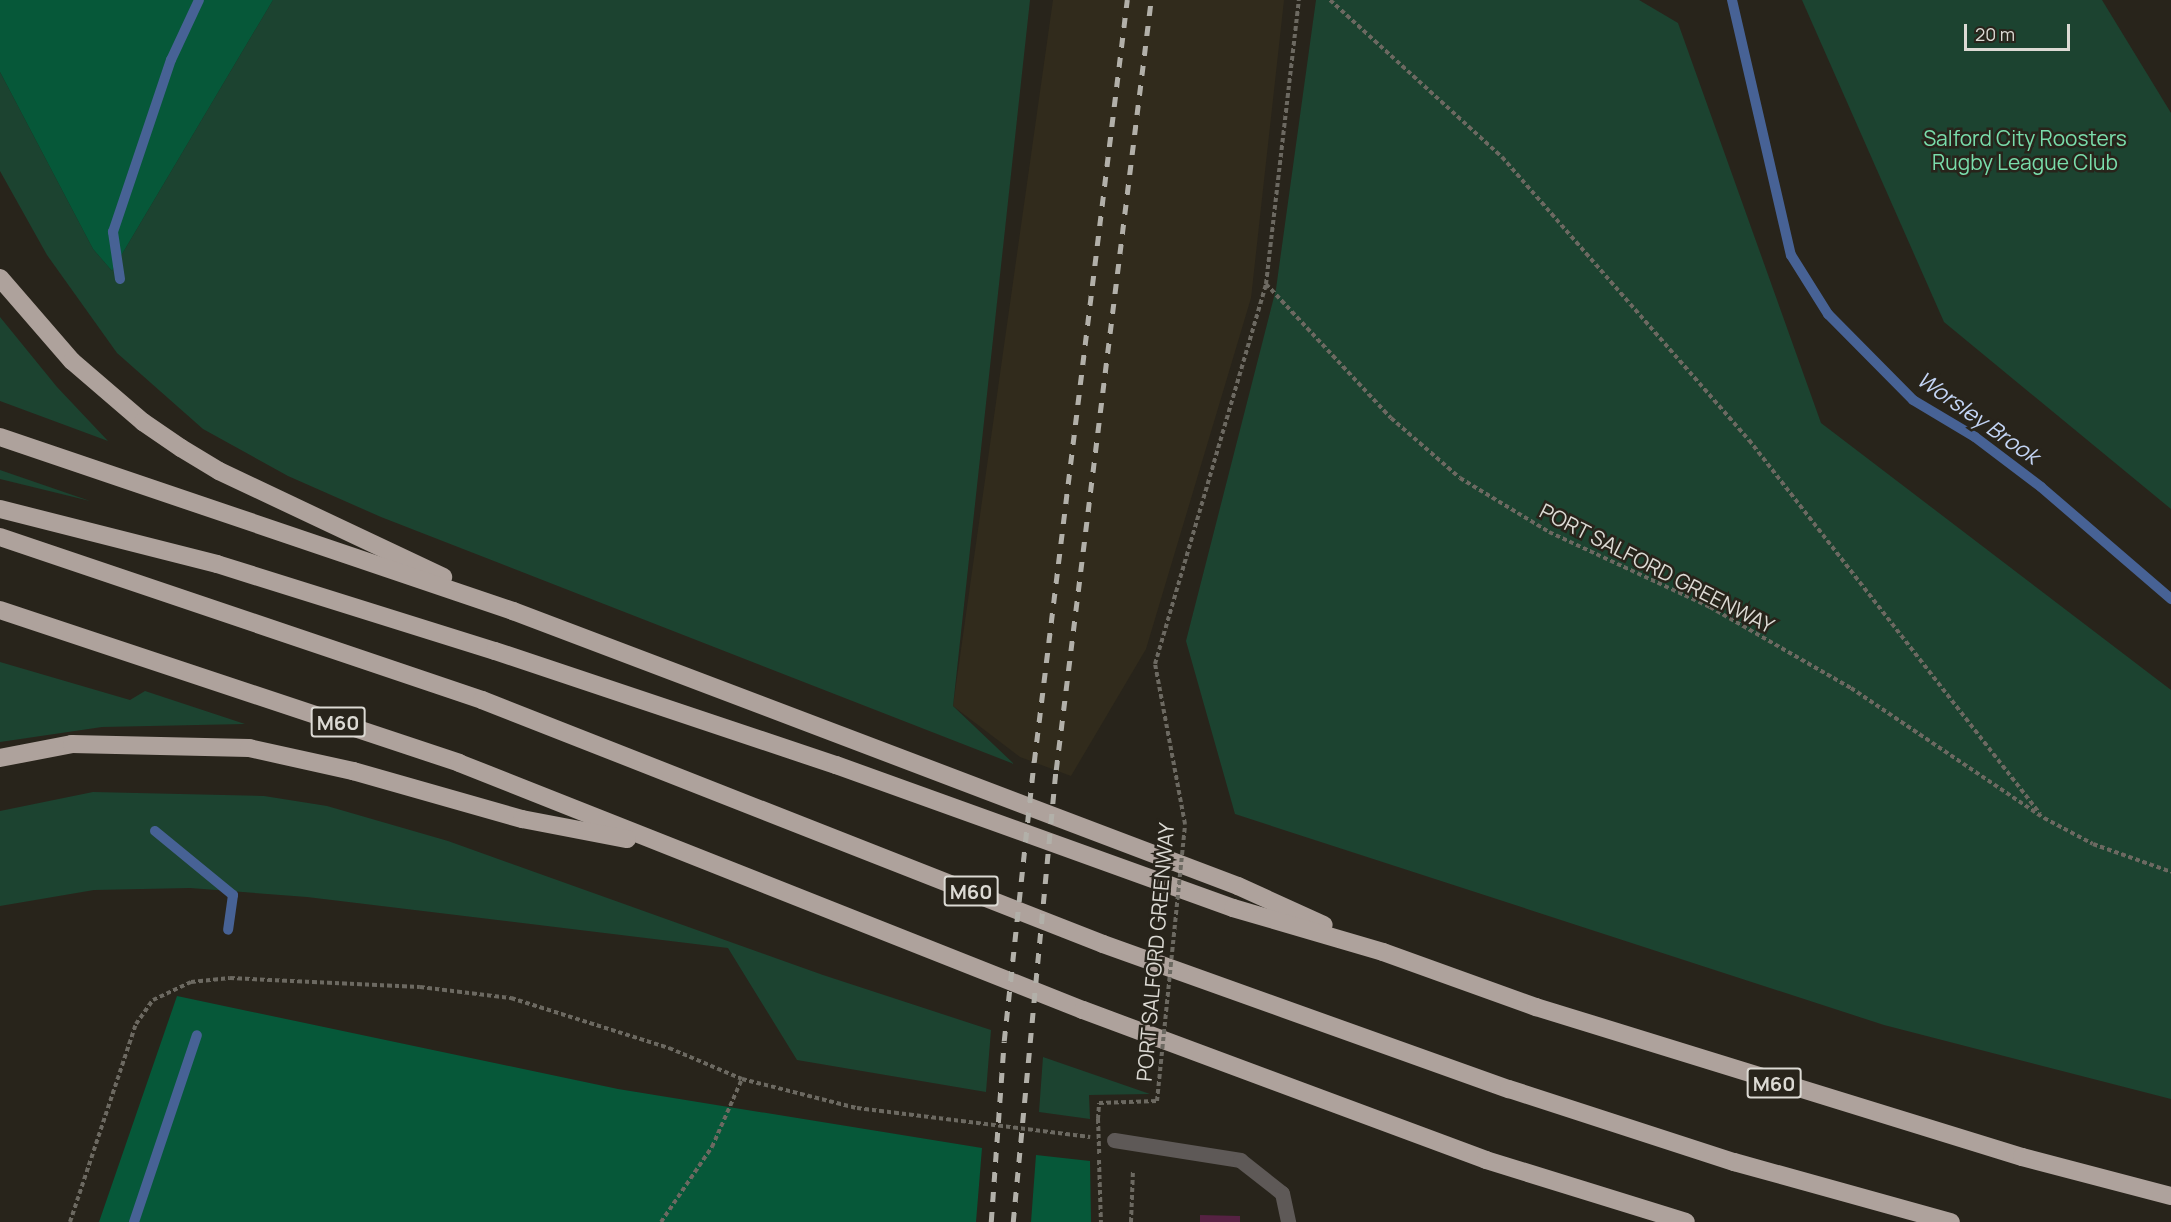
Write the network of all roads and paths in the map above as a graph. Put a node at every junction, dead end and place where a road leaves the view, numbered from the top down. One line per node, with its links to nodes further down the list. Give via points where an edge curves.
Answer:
1 (1299, 0): 4 (path, PORT SALFORD GREENWAY)
2 (1330, 0): 11 (path, via 1502,157 1726,413)
3 (0, 278): 9 (highway, M60, via 72,361 143,422 181,448 219,471)
4 (1266, 284): 11 (path, PORT SALFORD GREENWAY, via 1391,418 1460,478 1549,532 1710,607 1851,688); 21 (path, PORT SALFORD GREENWAY, bridge, via 1155,664 1185,824 1157,1101 1099,1103)
5 (0, 437): 9 (highway, M60)
6 (0, 509): 14 (highway, M60, via 217,564 495,651 836,765 1233,908)
7 (0, 537): 25 (highway, M60, via 482,700 1103,944 1509,1089 1734,1162)
8 (0, 610): 12 (highway, M60, via 459,763)
9 (513, 611): 14 (highway, M60, via 1238,886)
10 (0, 758): 12 (highway, M60, via 72,744 249,748 314,761 522,819)
11 (2044, 818): 13 (path, PORT SALFORD GREENWAY, via 2093,844)
12 (670, 847): 24 (highway, M60, via 1083,1010 1486,1160)
13 (2171, 872)
14 (1383, 952): 18 (highway, M60, via 1536,1007 1757,1078 2022,1157)
15 (742, 1079): 16 (path, via 857,1108); 19 (path, via 669,1048 511,998 396,986 230,978 191,982 153,1000 136,1024); 20 (path, via 712,1147)
16 (1114, 1140): 17 (street)
17 (1134, 1145): 22 (path); 23 (street, via 1240,1160 1282,1193)
18 (2171, 1196)
19 (70, 1222)
20 (661, 1222)
21 (1101, 1222)
22 (1131, 1222)
23 (1288, 1222)
24 (1686, 1222)
25 (1951, 1222)

